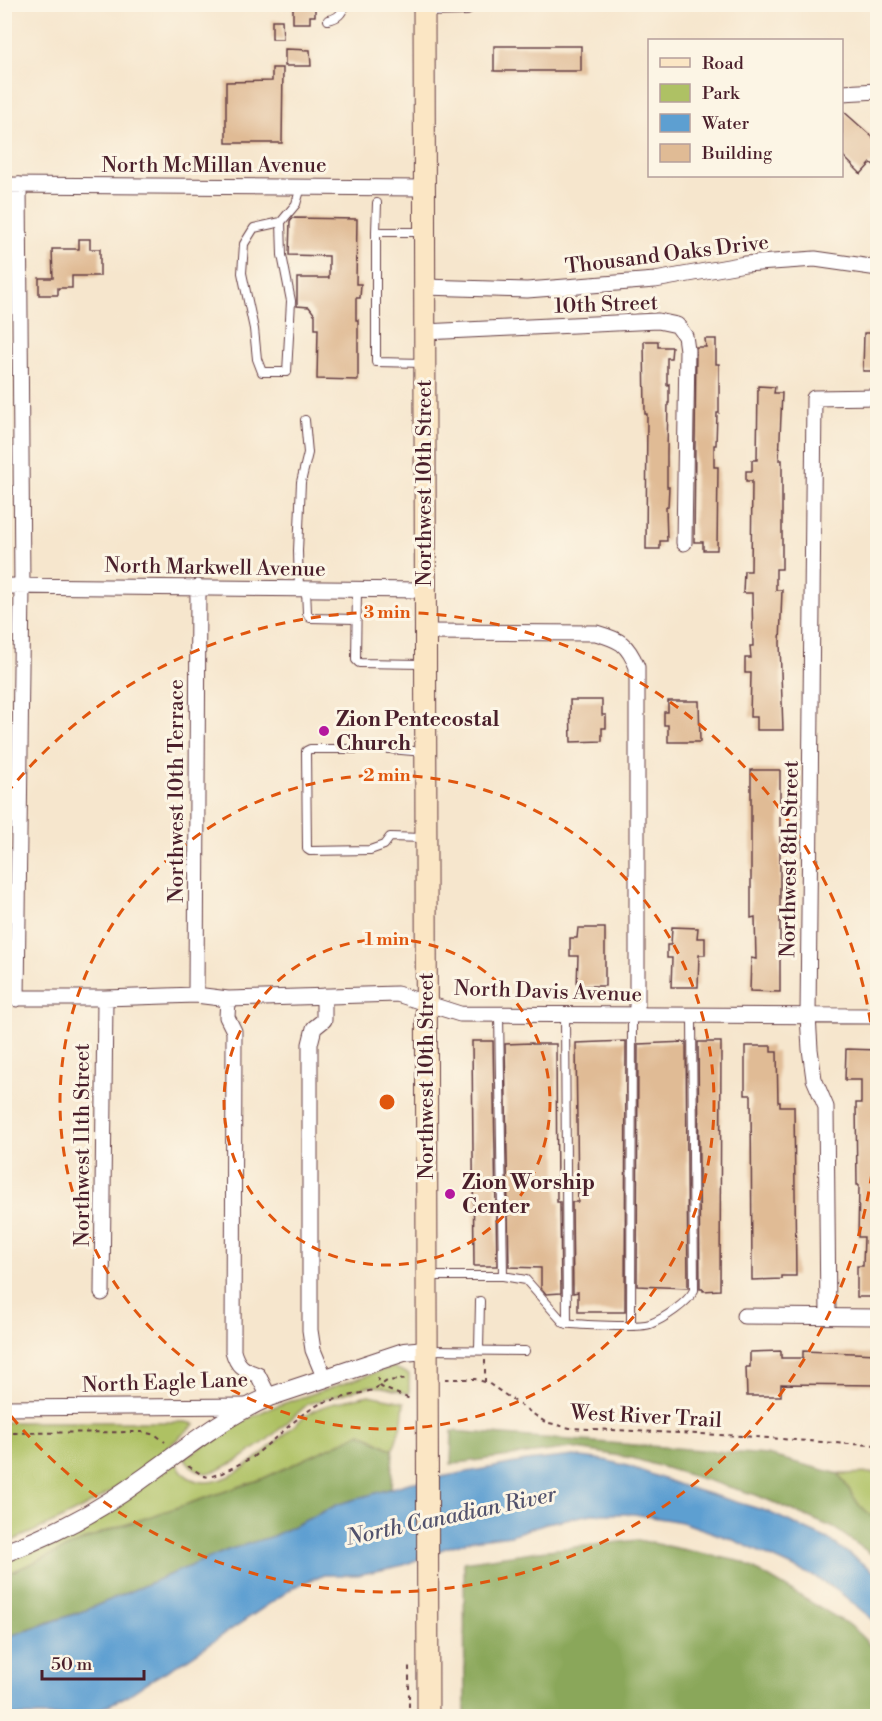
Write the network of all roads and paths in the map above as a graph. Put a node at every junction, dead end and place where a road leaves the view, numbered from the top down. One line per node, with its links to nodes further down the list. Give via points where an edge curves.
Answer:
1 (345, 4): 4 (lane, via 343,12)
2 (472, 4): 3 (lane, via 468,11)
3 (424, 8): 9 (main road, Northwest 10th Street)
4 (328, 20)
5 (878, 91): 6 (street)
6 (843, 93)
7 (12, 185): 8 (street, North McMillan Avenue); 22 (street)
8 (301, 187): 9 (street, North McMillan Avenue); 11 (lane, via 296,204)
9 (423, 188): 13 (main road, Northwest 10th Street)
10 (377, 203): 12 (lane)
11 (281, 222): 11 (lane, via 282,255 291,301 287,372 262,372 256,359 243,273 244,244 254,228)
12 (376, 232): 13 (lane); 17 (lane, via 376,362)
13 (424, 232): 15 (main road, Northwest 10th Street)
14 (878, 268): 15 (street, Thousand Oaks Drive, via 815,259 746,264 655,280 527,290)
15 (424, 287): 16 (main road, Northwest 10th Street)
16 (424, 332): 17 (main road, Northwest 10th Street); 20 (street, 10th Street, via 658,321 677,325 685,336 687,350)
17 (424, 363): 26 (main road, Northwest 10th Street)
18 (878, 397): 42 (street, Northwest 8th Street, via 814,398)
19 (305, 420): 24 (lane, via 308,453 301,482 298,551)
20 (684, 543)
21 (4, 586): 22 (street, North Markwell Avenue)
22 (22, 586): 23 (street, North Markwell Avenue); 34 (street)
23 (198, 587): 24 (street, North Markwell Avenue); 32 (street, Northwest 10th Terrace)
24 (303, 589): 25 (street, North Markwell Avenue); 27 (lane, via 310,618)
25 (357, 590): 26 (street, North Markwell Avenue); 27 (lane)
26 (424, 590): 28 (main road, Northwest 10th Street)
27 (356, 619): 29 (lane, via 359,663)
28 (424, 632): 29 (main road, Northwest 10th Street); 40 (street, via 596,633 620,640 631,652 637,668)
29 (424, 664): 30 (main road, Northwest 10th Street)
30 (425, 752): 31 (main road, Northwest 10th Street); 31 (lane, via 306,751 307,849 370,850 384,845 390,837)
31 (426, 838): 37 (main road, Northwest 10th Street)
32 (196, 995): 35 (street, North Davis Avenue); 36 (street, North Davis Avenue)
33 (324, 996): 36 (street, North Davis Avenue); 37 (street, North Davis Avenue, via 397,994); 56 (street, via 324,1020 314,1028 310,1044 310,1330)
34 (11, 998): 35 (street, North Davis Avenue)
35 (105, 998): 46 (street, Northwest 11th Street)
36 (228, 999): 60 (street, via 227,1017 234,1030 233,1351 236,1364 258,1375)
37 (427, 1005): 38 (street, North Davis Avenue, via 460,1014); 44 (main road, Northwest 10th Street)
38 (499, 1014): 39 (street, North Davis Avenue); 45 (lane)
39 (565, 1014): 40 (street, North Davis Avenue); 51 (lane)
40 (634, 1015): 41 (street, North Davis Avenue); 52 (lane)
41 (693, 1015): 42 (street, North Davis Avenue); 52 (lane, via 694,1290 682,1305 649,1324)
42 (808, 1016): 43 (street, North Davis Avenue); 49 (street, Northwest 8th Street, via 814,1079 826,1107)
43 (878, 1016)
44 (426, 1276): 45 (lane); 53 (main road, Northwest 10th Street)
45 (503, 1276): 51 (lane, via 526,1280)
46 (102, 1293)
47 (480, 1301): 54 (lane)
48 (744, 1316): 49 (street)
49 (828, 1317): 50 (street)
50 (878, 1317)
51 (567, 1324): 52 (lane)
52 (631, 1324)
53 (426, 1350): 54 (lane); 56 (street, North Eagle Lane, via 404,1352); 57 (main road, Northwest 10th Street)
54 (482, 1350): 55 (lane); 58 (path)
55 (525, 1351)
56 (324, 1379): 60 (street, North Eagle Lane)
57 (426, 1379): 58 (path, West River Trail); 59 (path, West River Trail, via 392,1380); 63 (main road, Northwest 10th Street)
58 (485, 1382): 65 (path, West River Trail, via 545,1422 570,1428)
59 (381, 1387): 63 (path, via 410,1398); 66 (path, West River Trail, via 321,1403 253,1457 216,1475 198,1474)
60 (269, 1397): 61 (street, North Eagle Lane)
61 (248, 1406): 62 (street, North Eagle Lane); 66 (street)
62 (4, 1408)
63 (418, 1412): 68 (main road, Northwest 10th Street)
64 (4, 1433): 66 (path, West River Trail, via 142,1432 162,1439)
65 (878, 1445)
66 (177, 1454): 67 (street, via 101,1508 55,1533)
67 (4, 1553)
68 (428, 1716)

